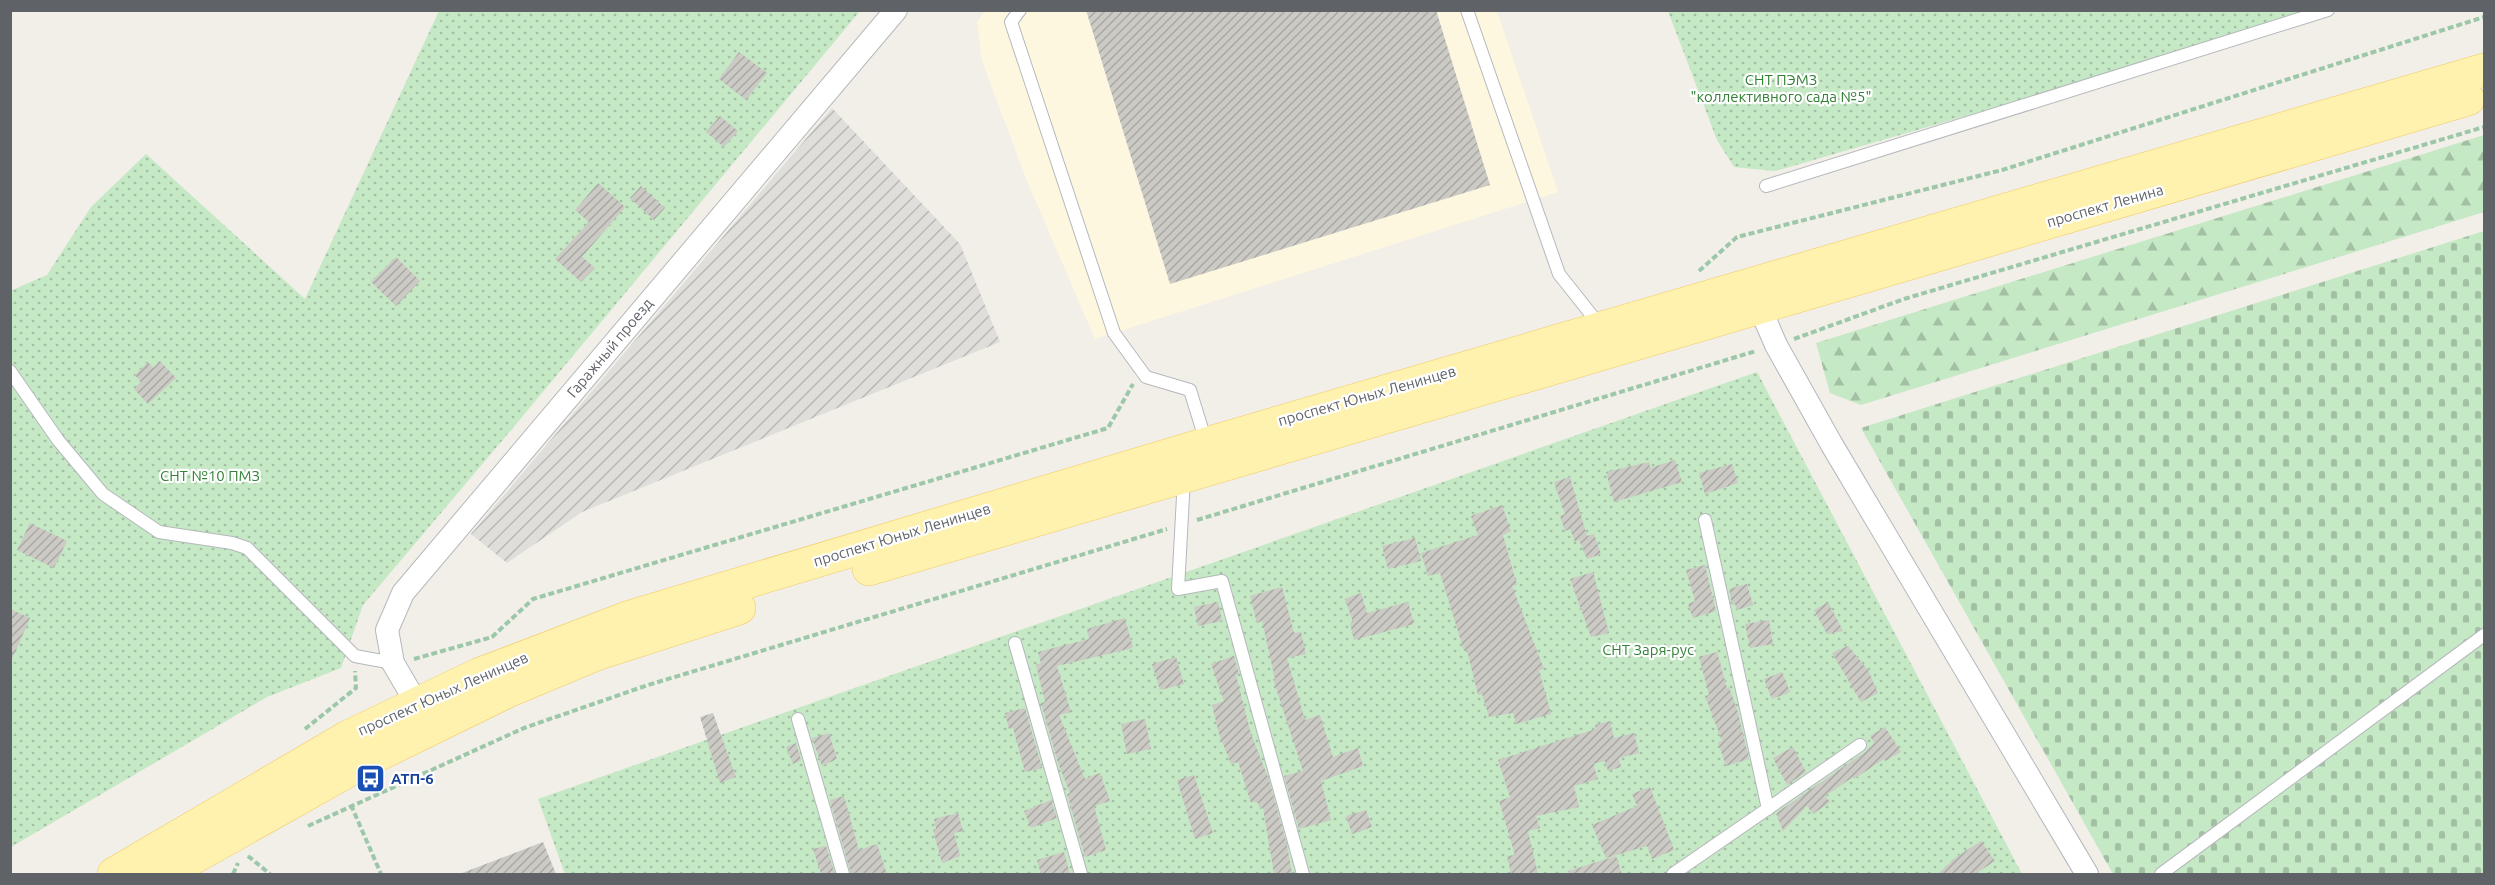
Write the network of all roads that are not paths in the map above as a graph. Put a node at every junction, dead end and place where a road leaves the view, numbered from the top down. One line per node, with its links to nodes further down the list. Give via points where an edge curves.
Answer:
1 (896, 10): 17 (street, Гаражный проезд, via 403,593 387,630)
2 (1020, 10): 12 (lane, via 1011,22 1114,333 1146,377 1190,390)
3 (1467, 10): 10 (lane, via 1558,274)
4 (2328, 10): 7 (lane)
5 (2484, 70): 8 (main road, проспект Ленина)
6 (2484, 94): 9 (main road, проспект Ленина)
7 (1766, 186)
8 (1727, 305): 9 (main road, проспект Ленина); 10 (main road, проспект Юных Ленинцев); 13 (main road, проспект Юных Ленинцев)
9 (1760, 308): 28 (street, via 1776,345 1832,445)
10 (1602, 328): 12 (main road, проспект Юных Ленинцев)
11 (10, 371): 17 (lane, via 57,440 103,494 159,531 247,548 355,656)
12 (1206, 444): 18 (main road, проспект Юных Ленинцев, via 630,617 478,675)
13 (1184, 477): 23 (main road, проспект Юных Ленинцев, via 744,606 596,654 510,690 365,761); 26 (lane, via 1178,589 1222,580)
14 (1705, 520): 21 (lane)
15 (2484, 635): 29 (lane)
16 (1015, 643): 25 (lane)
17 (393, 663): 18 (street, Гаражный проезд)
18 (417, 704): 22 (main road, проспект Юных Ленинцев, via 348,737)
19 (798, 718): 24 (lane)
20 (1860, 745): 21 (lane)
21 (1768, 809): 27 (lane)
22 (114, 874)
23 (164, 874)
24 (843, 874)
25 (1081, 874)
26 (1303, 874)
27 (1673, 874)
28 (2087, 874)
29 (2161, 874)

